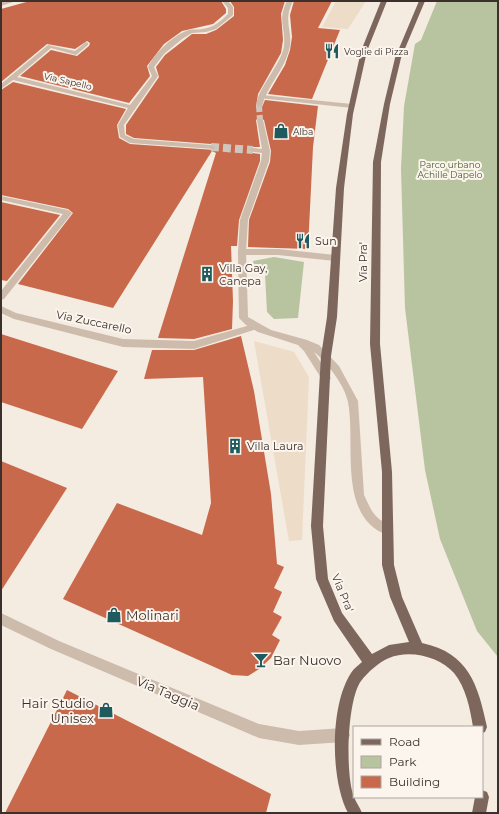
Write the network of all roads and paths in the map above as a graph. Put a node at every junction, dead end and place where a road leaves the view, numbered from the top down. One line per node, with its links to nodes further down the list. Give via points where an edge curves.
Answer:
1 (13, 1): 6 (street)
2 (225, 1): 13 (street, via 231,8 231,14 219,26 190,32 162,52 152,63 155,76)
3 (290, 1): 10 (street, via 284,21 287,48)
4 (384, 1): 12 (main road, Via Pra', via 364,51)
5 (422, 1): 27 (main road, Via Pra', via 398,58 377,162 375,344 387,472)
6 (1, 4)
7 (86, 44): 8 (street, via 76,52 50,46)
8 (12, 78): 9 (street); 13 (street, Via Sapello)
9 (1, 87)
10 (261, 97): 11 (street); 12 (street)
11 (259, 106)
12 (352, 106): 20 (main road, Via Pra', via 340,188)
13 (132, 107): 15 (street, via 122,125 122,136 133,141)
14 (260, 120): 17 (street)
15 (210, 147)
16 (253, 150): 17 (street)
17 (266, 151): 19 (street, via 265,161 244,220)
18 (1, 198): 21 (street, via 68,213)
19 (242, 252): 20 (street, via 278,252); 23 (street, via 244,318)
20 (335, 258): 25 (main road, Via Pra', via 332,317)
21 (1, 297)
22 (1, 309): 23 (street, Via Zuccarello, via 14,316 123,343 194,344)
23 (254, 327): 24 (street, via 270,335)
24 (298, 341): 25 (street); 26 (street, via 307,348)
25 (324, 352): 26 (main road, Via Pra'); 27 (street, via 353,401 359,495 366,512 374,522)
26 (326, 378): 30 (main road, Via Pra', via 317,526 322,579 338,617)
27 (387, 530): 29 (main road, Via Pra', via 388,565 396,597)
28 (1, 619): 32 (street, Via Taggia, via 55,645 259,731 299,738)
29 (418, 649): 30 (main road, via 394,649 376,657); 31 (main road, via 436,652 453,663 470,689)
30 (371, 663): 32 (main road, via 357,676 347,700)
31 (480, 726)
32 (343, 735): 34 (main road, via 346,790)
33 (482, 798): 35 (main road)
34 (355, 813)
35 (479, 813)

